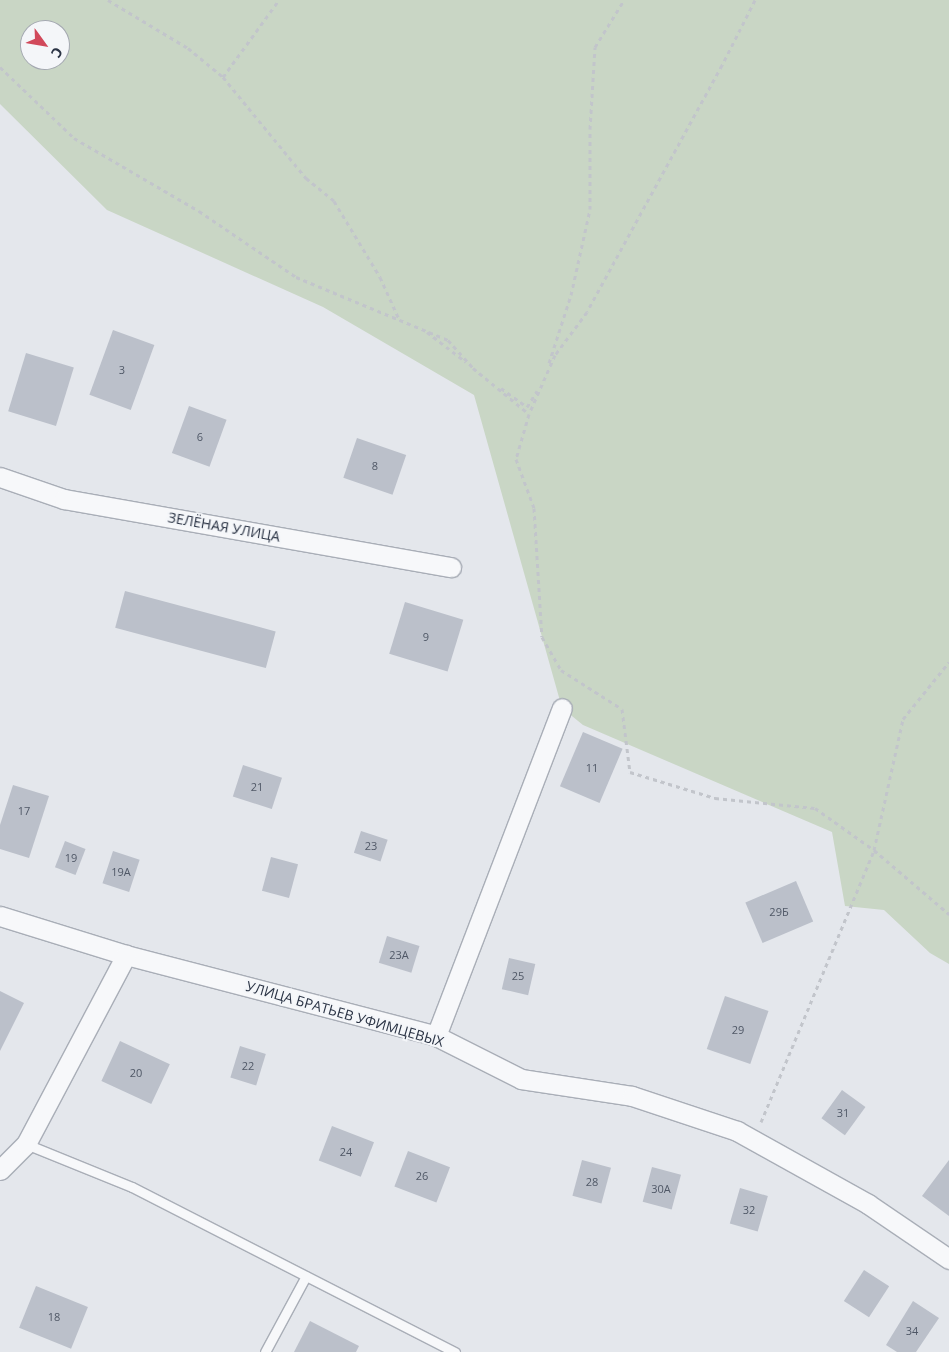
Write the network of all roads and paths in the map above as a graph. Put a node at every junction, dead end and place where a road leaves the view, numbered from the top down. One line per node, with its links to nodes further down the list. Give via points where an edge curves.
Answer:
1 (108, 0): 6 (path, via 188,48)
2 (279, 0): 6 (path)
3 (624, 0): 10 (path, via 595,47 590,209 570,295)
4 (755, 0): 10 (path, via 587,312 554,355)
5 (0, 67): 7 (path, via 74,138 199,211 296,277)
6 (223, 77): 7 (path, via 306,178 334,201 380,277)
7 (399, 320): 8 (path)
8 (424, 330): 9 (path); 9 (path, via 448,340)
9 (473, 368): 10 (path, via 527,407); 11 (path)
10 (544, 378): 11 (path)
11 (529, 414): 16 (path, via 516,459 534,508 542,637 561,670 622,709 630,772 715,798 815,808)
12 (0, 477): 13 (street, ЗЕЛЁНАЯ УЛИЦА, via 64,499)
13 (451, 567)
14 (949, 662): 16 (path, via 903,719)
15 (562, 708): 20 (street)
16 (874, 850): 17 (path); 21 (path)
17 (949, 914)
18 (0, 916): 19 (street, УЛИЦА БРАТЬЕВ УФИМЦЕВЫХ)
19 (126, 954): 20 (street, УЛИЦА БРАТЬЕВ УФИМЦЕВЫХ); 22 (street)
20 (436, 1036): 21 (street, УЛИЦА БРАТЬЕВ УФИМЦЕВЫХ, via 521,1079 632,1096 737,1131)
21 (754, 1140): 24 (street, УЛИЦА БРАТЬЕВ УФИМЦЕВЫХ, via 868,1204)
22 (26, 1144): 23 (street); 25 (lane, via 132,1187)
23 (0, 1170)
24 (949, 1259)
25 (306, 1276): 26 (lane); 27 (lane)
26 (265, 1352)
27 (455, 1352)

